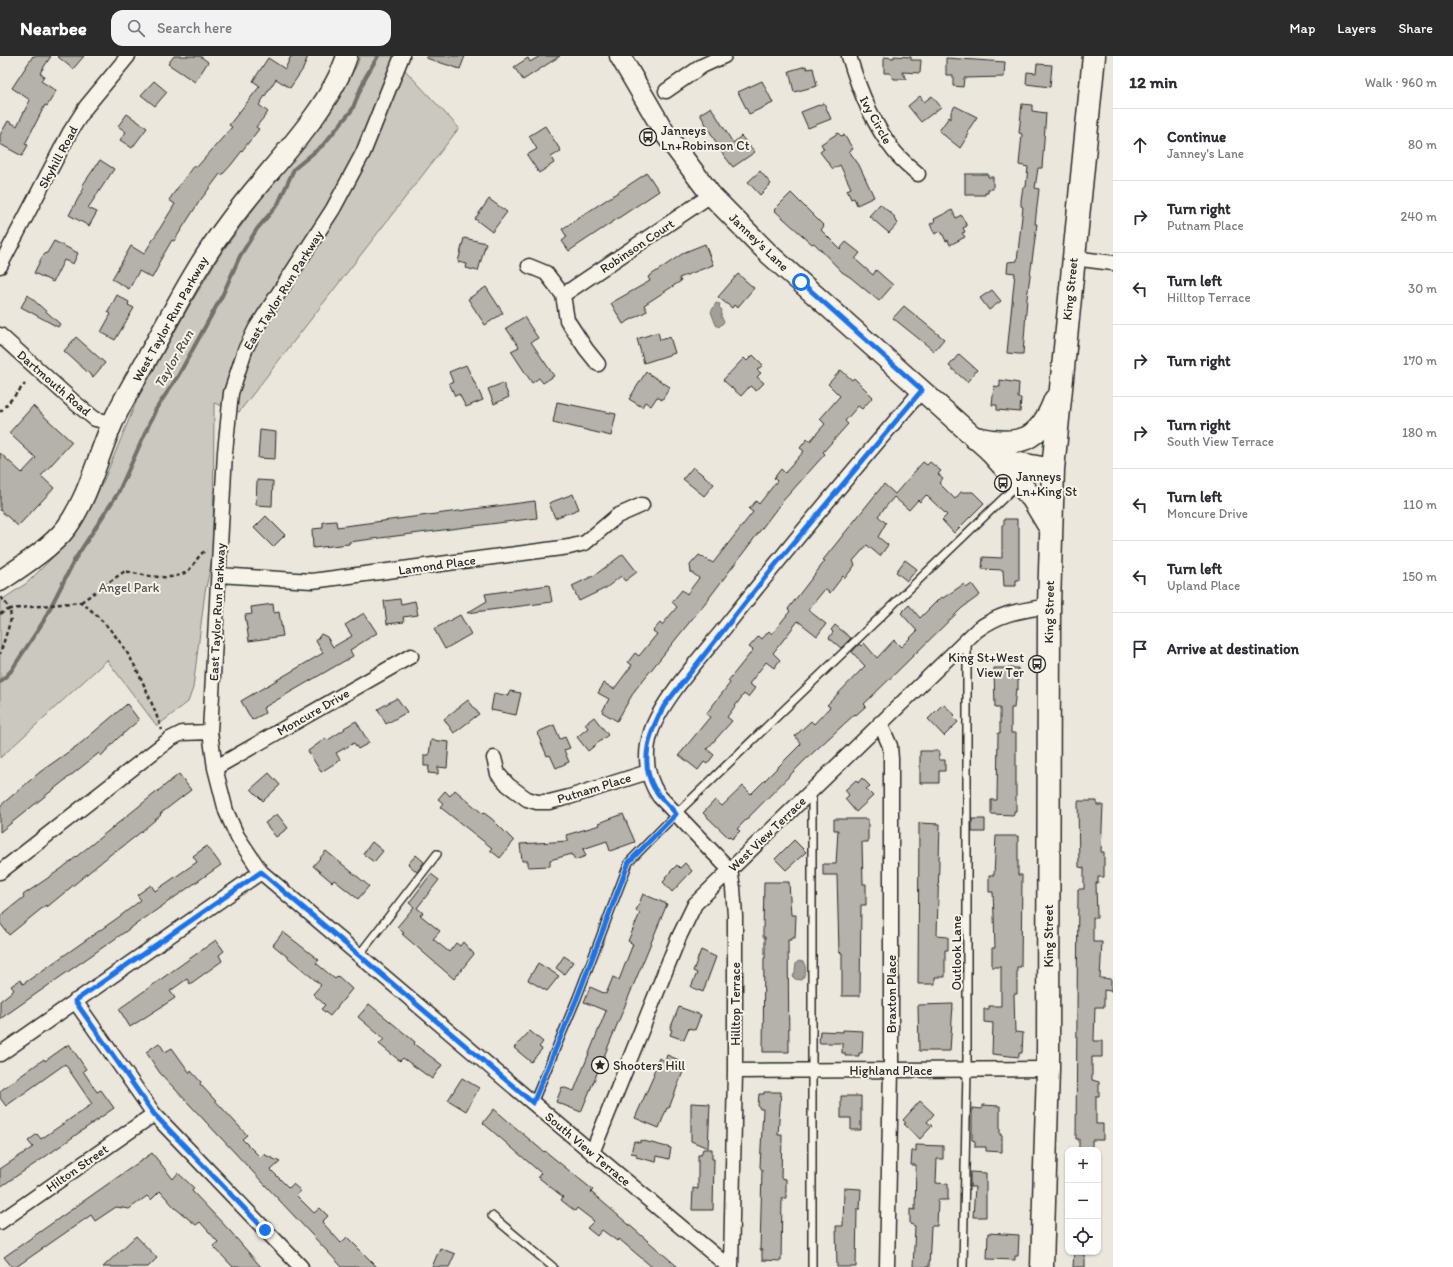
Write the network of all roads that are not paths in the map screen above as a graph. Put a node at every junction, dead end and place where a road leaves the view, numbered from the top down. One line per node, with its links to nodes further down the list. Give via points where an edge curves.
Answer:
1 (128, 56): 13 (street, Skyhill Road, via 86,107 70,132)
2 (347, 56): 20 (street, West Taylor Run Parkway, via 337,80 312,118 204,258)
3 (402, 56): 27 (street, East Taylor Run Parkway, via 363,153 334,209 256,328 236,373 225,452)
4 (620, 56): 10 (street, Janney's Lane, via 666,135)
5 (724, 56): 8 (street, via 702,66)
6 (849, 56): 9 (street, Ivy Circle, via 863,98 876,124 895,152)
7 (1094, 56): 11 (main road, King Street)
8 (666, 91)
9 (918, 174)
10 (711, 195): 15 (street, Robinson Court); 19 (street, Janney's Lane, via 769,254)
11 (1073, 258): 12 (street); 18 (main road, King Street)
12 (1113, 263)
13 (0, 266)
14 (529, 266): 15 (street, via 546,273)
15 (563, 295): 17 (street, via 568,320)
16 (0, 335): 20 (street, Dartmouth Road, via 95,419)
17 (598, 364)
18 (1060, 385): 21 (main road, via 1045,422 1030,437 1008,443); 23 (main road, King Street)
19 (922, 390): 21 (street, Janney's Lane); 36 (street, Putnam Place, via 761,582 664,706 650,734)
20 (112, 423): 28 (street, West Taylor Run Parkway, via 94,473 77,511 66,528 54,541)
21 (975, 438): 22 (street, Janney's Lane)
22 (992, 453): 23 (street, Janney's Lane, via 1009,461); 24 (main road)
23 (1053, 469): 26 (main road, King Street)
24 (1019, 484): 26 (main road, via 1039,508); 38 (lane)
25 (642, 505): 27 (street, Lamond Place, via 617,516 585,543 569,547 312,582)
26 (1051, 529): 29 (main road, King Street)
27 (219, 575): 33 (street, East Taylor Run Parkway)
28 (0, 581)
29 (1049, 606): 30 (street, West View Terrace, via 1010,613 993,619); 47 (main road, King Street)
30 (967, 639): 32 (street, West View Terrace); 49 (lane, Outlook Lane)
31 (411, 656): 35 (street, Moncure Drive)
32 (880, 723): 37 (street, West View Terrace); 46 (street, Braxton Place, via 890,746 891,759)
33 (210, 732): 35 (street, East Taylor Run Parkway); 41 (street, via 182,733 170,739)
34 (494, 758): 36 (street, Putnam Place, via 498,774 527,798 537,802 562,799)
35 (215, 768): 42 (street, South View Terrace, via 219,788 237,836)
36 (648, 772): 38 (street, via 659,796)
37 (812, 790): 40 (street, West View Terrace); 48 (lane)
38 (676, 814): 40 (street); 51 (lane, via 629,862 577,998)
39 (437, 854): 43 (lane)
40 (730, 870): 50 (street, Hilltop Terrace, via 735,916); 53 (street, West View Terrace, via 695,904 679,937)
41 (0, 872)
42 (261, 872): 43 (street, South View Terrace); 44 (street)
43 (359, 955): 51 (street, South View Terrace)
44 (75, 1001): 45 (street); 52 (street)
45 (0, 1054)
46 (892, 1069): 48 (street, Highland Place); 49 (street, Highland Place); 60 (street, Braxton Place)
47 (1048, 1069): 49 (street, Highland Place); 62 (main road, King Street)
48 (813, 1070): 50 (street, Highland Place); 59 (lane)
49 (967, 1070): 61 (lane, Outlook Lane)
50 (735, 1071): 58 (street, Hilltop Terrace)
51 (533, 1103): 53 (street, South View Terrace)
52 (154, 1114): 55 (street, Hilton Street); 56 (street)
53 (592, 1153): 58 (street, South View Terrace)
54 (492, 1216): 57 (lane)
55 (0, 1222)
56 (301, 1267)
57 (553, 1267)
58 (730, 1267)
59 (812, 1267)
60 (887, 1267)
61 (963, 1267)
62 (1042, 1267)

